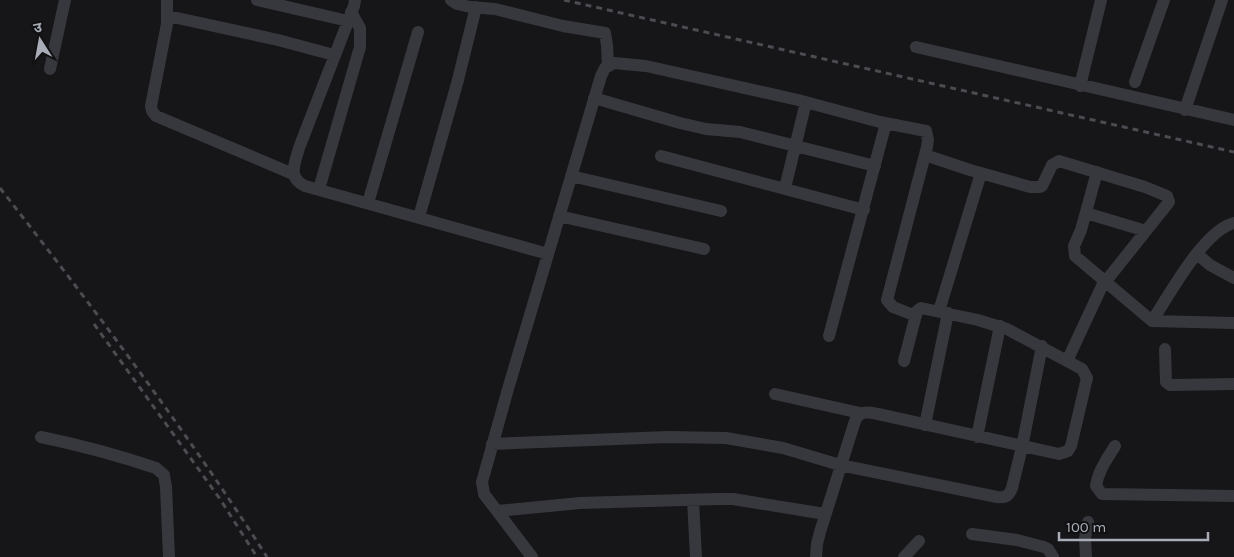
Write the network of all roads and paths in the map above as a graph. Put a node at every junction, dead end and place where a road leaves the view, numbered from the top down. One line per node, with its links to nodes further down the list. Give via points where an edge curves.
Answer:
1 (65, 0): 15 (street)
2 (167, 0): 10 (street)
3 (257, 0): 8 (street)
4 (451, 0): 9 (street)
5 (1101, 0): 17 (street)
6 (1164, 0): 16 (street)
7 (1222, 0): 20 (street)
8 (353, 7): 13 (street); 32 (street, via 360,28 360,47)
9 (476, 7): 14 (street, via 605,33); 38 (street)
10 (168, 16): 13 (street); 29 (street, via 152,111 156,116)
11 (418, 32): 33 (street)
12 (916, 48): 17 (street)
13 (334, 56): 29 (street, via 298,148)
14 (608, 66): 18 (street); 19 (street, via 620,62 646,66)
15 (50, 68)
16 (1135, 82)
17 (1080, 86): 20 (street)
18 (594, 98): 23 (street, via 692,126 740,132); 30 (street)
19 (806, 102): 22 (street); 23 (street)
20 (1185, 110): 21 (street)
21 (1234, 120)
22 (886, 123): 24 (street, via 926,131); 26 (street)
23 (795, 146): 26 (street); 31 (street)
24 (926, 154): 28 (street); 47 (street, via 886,300 893,307)
25 (660, 156): 31 (street)
26 (875, 166): 34 (street)
27 (1097, 172): 28 (street, via 1059,161 1052,165 1042,186 1030,188); 36 (street); 40 (street, via 1167,196 1169,202)
28 (981, 173): 46 (street)
29 (293, 174): 32 (street, via 299,183)
30 (571, 176): 35 (street); 37 (street)
31 (785, 188): 34 (street)
32 (319, 190): 33 (street)
33 (368, 203): 38 (street)
34 (864, 210): 51 (street)
35 (721, 211)
36 (1086, 214): 40 (street); 45 (street, via 1074,246 1075,256)
37 (559, 216): 41 (street); 42 (street)
38 (419, 217): 42 (street)
39 (1234, 222): 43 (street, via 1215,232)
40 (1146, 231): 45 (street)
41 (704, 249)
42 (548, 254): 62 (street)
43 (1196, 254): 44 (street); 48 (street)
44 (1234, 278)
45 (1106, 281): 48 (street); 54 (street)
46 (944, 312): 47 (street, via 921,308); 50 (street); 59 (street)
47 (916, 316): 55 (street)
48 (1152, 320): 49 (street)
49 (1234, 323)
50 (1000, 326): 52 (street); 61 (street)
51 (830, 336)
52 (1042, 346): 54 (street); 64 (street)
53 (1165, 349): 56 (street, via 1165,377 1170,385)
54 (1067, 360): 64 (street, via 1082,369 1087,378 1071,446 1059,454)
55 (904, 361)
56 (1234, 384)
57 (775, 394): 58 (street)
58 (860, 413): 59 (street); 65 (street)
59 (925, 425): 61 (street)
60 (41, 437): 74 (street, via 107,452 160,471 166,487)
61 (977, 437): 64 (street)
62 (492, 444): 65 (street, via 726,438 783,448); 68 (street, via 482,489)
63 (1115, 446): 66 (street, via 1097,480 1096,486 1102,494)
64 (1022, 447): 65 (street, via 1012,488 1009,495 1002,498)
65 (840, 465): 69 (street)
66 (1234, 496)
67 (693, 500): 68 (street, via 580,503); 69 (street, via 733,499); 76 (street)
68 (497, 511): 75 (street)
69 (825, 514): 73 (street, via 817,544)
70 (1088, 522): 79 (street)
71 (972, 534): 78 (street, via 1044,547)
72 (919, 541): 77 (street)
73 (820, 556)
74 (169, 557)
75 (532, 557)
76 (696, 557)
77 (904, 557)
78 (1053, 557)
79 (1086, 557)

